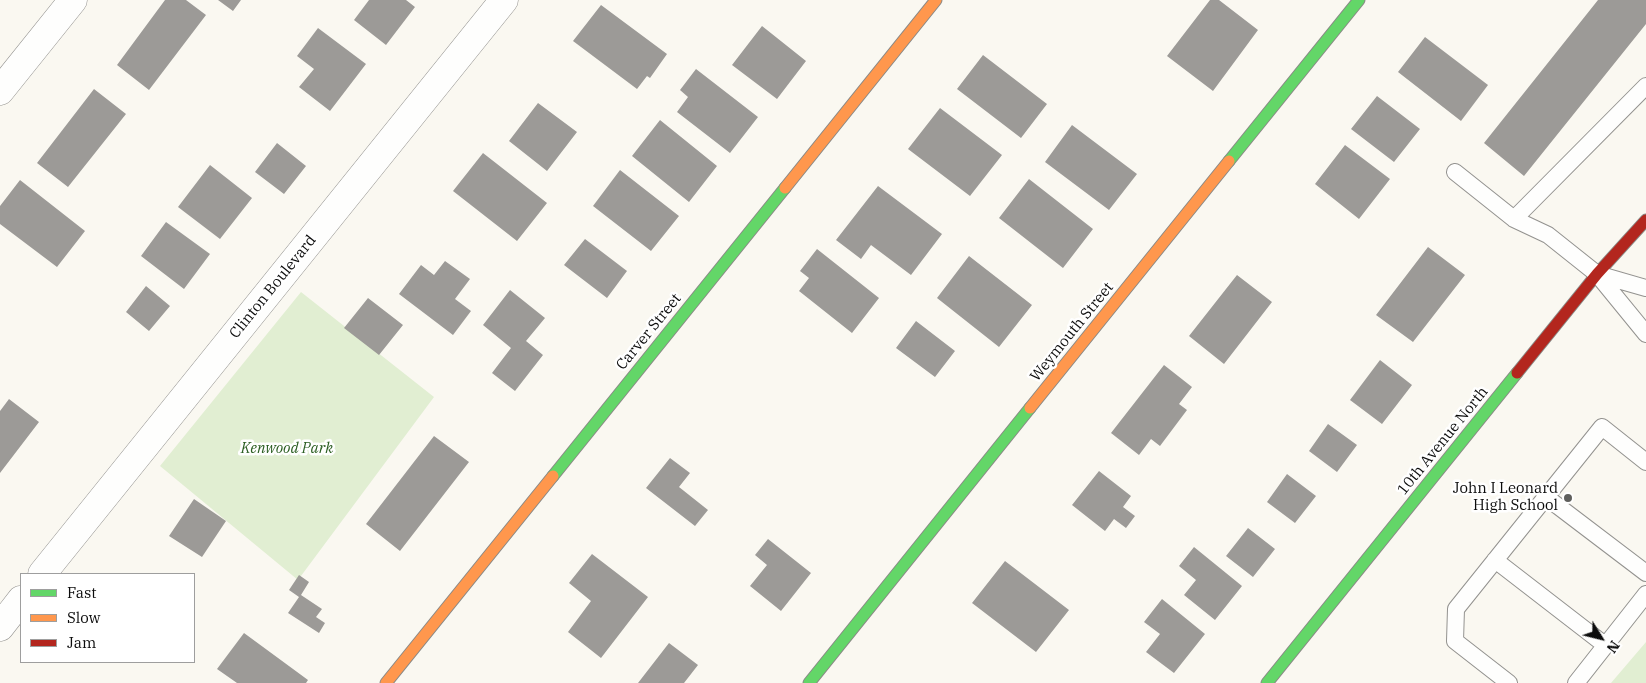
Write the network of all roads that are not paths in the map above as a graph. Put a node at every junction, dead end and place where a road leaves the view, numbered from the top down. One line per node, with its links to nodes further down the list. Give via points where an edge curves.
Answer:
1 (73, 0): 6 (street)
2 (504, 0): 16 (street, Clinton Boulevard)
3 (936, 0): 22 (street, Carver Street)
4 (1359, 0): 23 (street, Weymouth Street)
5 (1646, 86): 8 (lane)
6 (0, 91)
7 (1455, 172): 8 (lane)
8 (1514, 219): 10 (lane, via 1548,235)
9 (1646, 220): 10 (street, 10th Avenue North)
10 (1597, 274): 11 (lane); 12 (lane); 24 (street, 10th Avenue North)
11 (1646, 288)
12 (1646, 334)
13 (1646, 462): 14 (lane, via 1602,427)
14 (1546, 497): 15 (lane); 17 (lane)
15 (1495, 560): 21 (lane); 25 (lane, via 1456,609 1455,641)
16 (43, 573)
17 (1646, 574)
18 (1646, 594): 21 (lane)
19 (20, 601): 20 (street)
20 (0, 627)
21 (1605, 646): 26 (lane)
22 (386, 683)
23 (809, 683)
24 (1267, 683)
25 (1508, 683)
26 (1576, 683)

